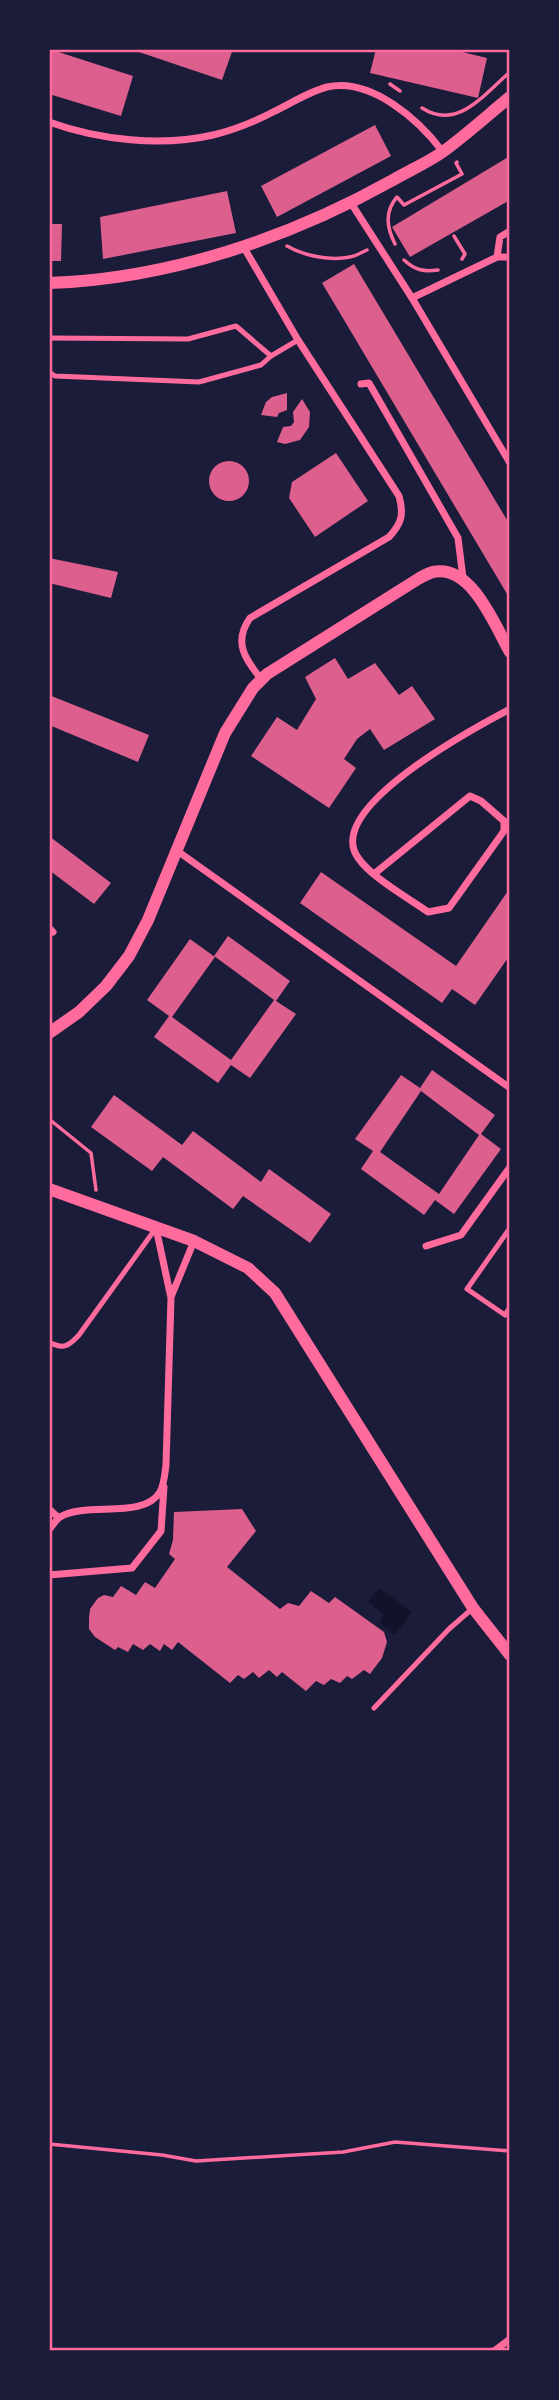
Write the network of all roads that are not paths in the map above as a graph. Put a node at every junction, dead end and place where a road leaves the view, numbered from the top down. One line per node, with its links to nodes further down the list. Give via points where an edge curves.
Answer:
1 (510, 97): 3 (street)
2 (49, 122): 3 (street, via 101,135 181,140 244,127 328,87 361,88 386,100 427,131)
3 (443, 152): 4 (street)
4 (351, 203): 6 (street); 10 (street)
5 (510, 231): 7 (street, via 500,237)
6 (243, 246): 9 (street, via 141,274); 12 (street)
7 (497, 257): 8 (street); 10 (street)
8 (510, 257)
9 (49, 283)
10 (412, 298): 16 (street)
11 (49, 338): 13 (lane, via 188,339 236,326)
12 (298, 341): 13 (lane); 19 (street, via 399,496 403,512 400,525 389,537 250,618 242,629 242,644 246,660)
13 (271, 356): 14 (lane, via 261,365 199,383 55,376)
14 (49, 372)
15 (361, 384): 17 (street, via 369,383 458,538)
16 (510, 463)
17 (463, 578): 18 (street); 19 (street, via 433,572 418,579)
18 (510, 652)
19 (261, 680): 21 (street, via 225,733)
20 (510, 709): 22 (street, via 411,769 374,800 354,828 353,848)
21 (176, 850): 23 (street, via 129,956 79,1012); 24 (street)
22 (374, 874): 22 (street, via 428,912 449,908 504,831 504,821 470,796)
23 (51, 1031)
24 (510, 1087)
25 (510, 1167): 30 (street, via 461,1236)
26 (49, 1189): 27 (street)
27 (156, 1228): 29 (street); 31 (street); 33 (lane, via 70,1346)
28 (510, 1228): 32 (lane, via 467,1289 505,1315)
29 (194, 1241): 31 (street); 39 (street, via 248,1268 275,1293)
30 (426, 1246)
31 (171, 1298): 34 (street)
32 (510, 1307)
33 (49, 1342)
34 (166, 1465): 36 (street, via 162,1490 152,1502); 38 (street, via 161,1531 132,1568)
35 (49, 1509): 36 (street)
36 (60, 1518): 37 (street)
37 (49, 1530)
38 (49, 1575)
39 (473, 1608): 40 (street); 41 (lane)
40 (510, 1655)
41 (374, 1708)
42 (510, 2339): 43 (street)
43 (494, 2351)

